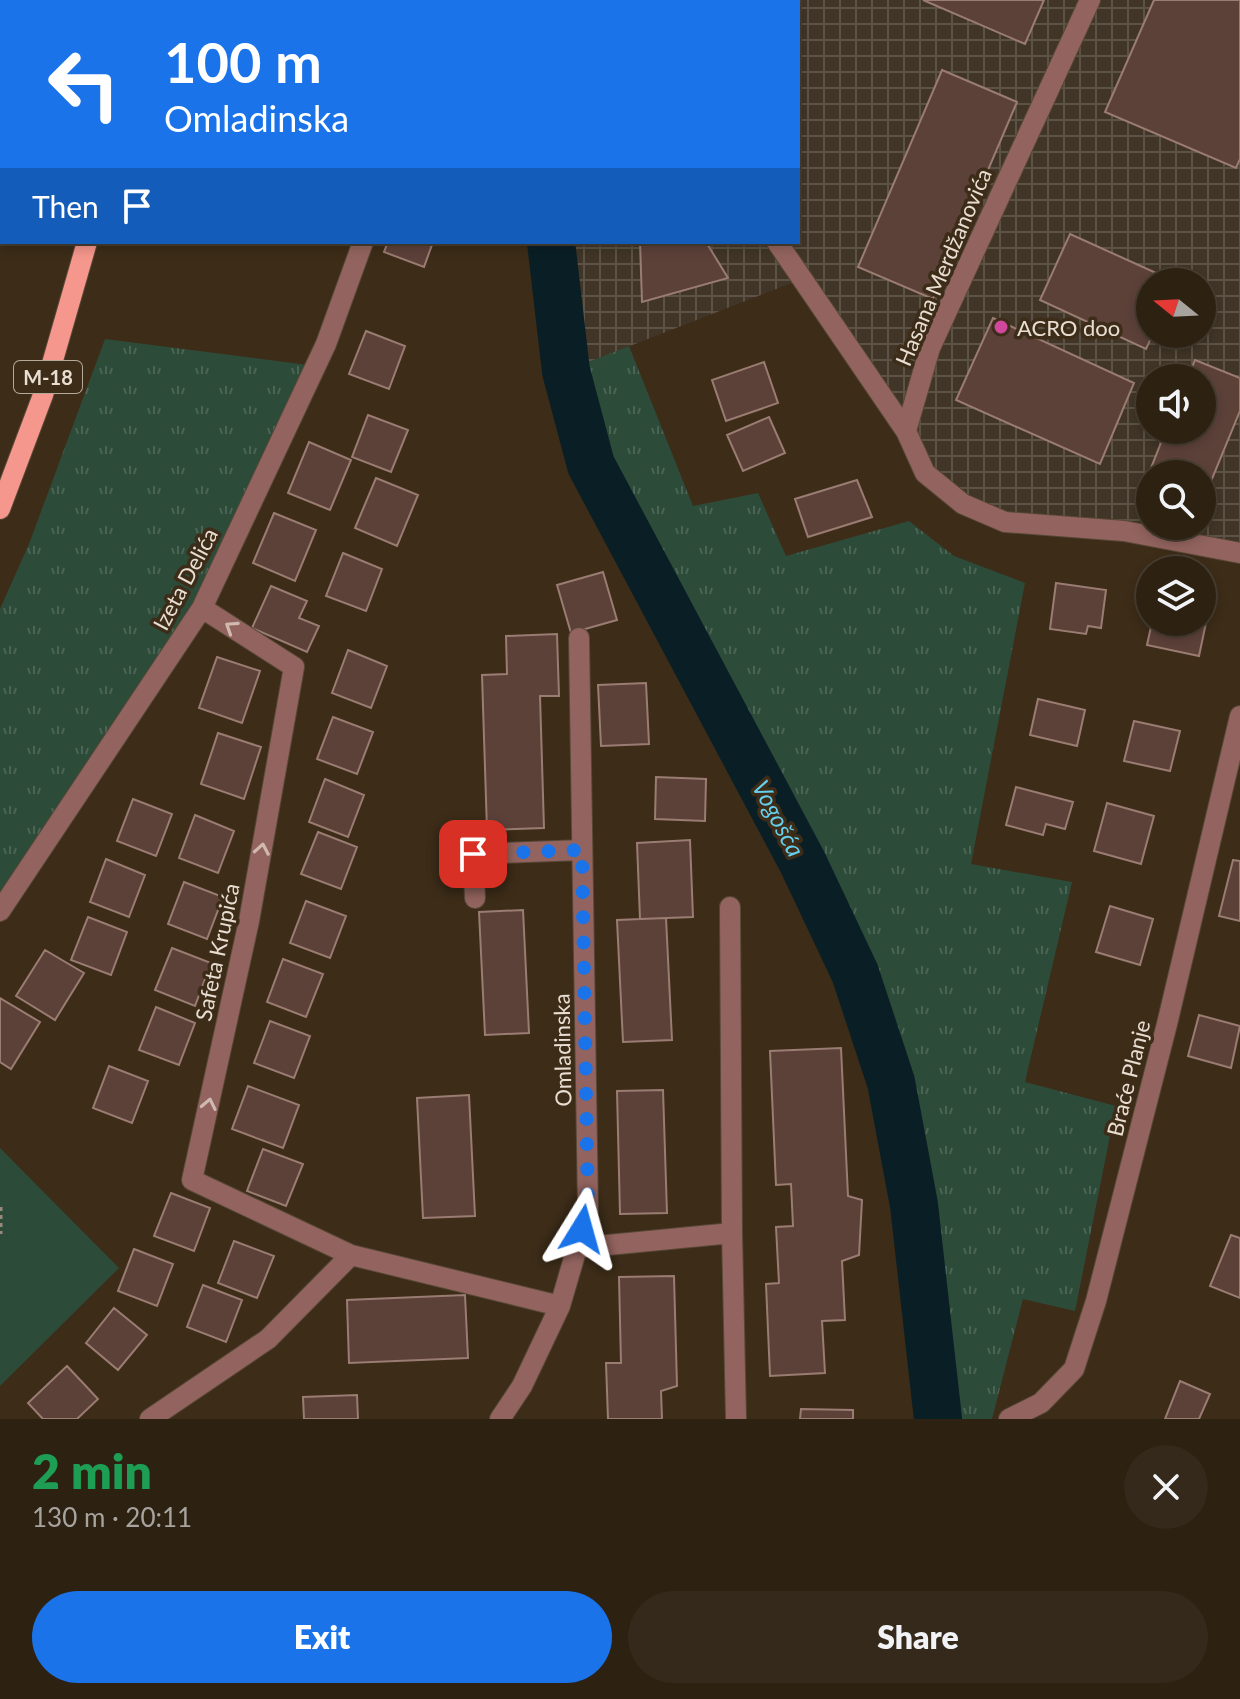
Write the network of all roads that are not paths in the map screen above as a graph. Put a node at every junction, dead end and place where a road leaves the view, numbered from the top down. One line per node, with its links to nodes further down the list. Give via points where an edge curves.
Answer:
1 (1090, 0): 5 (street, Hasana Merdžanovića, via 930,348)
2 (86, 244): 6 (main road, M-18, via 43,395)
3 (362, 244): 8 (street, Izeta Delića, via 326,344)
4 (778, 244): 5 (street)
5 (906, 431): 7 (street, via 925,473 963,504 1005,522 1124,531)
6 (0, 509)
7 (1240, 553)
8 (202, 608): 14 (street, Izeta Delića); 17 (street, Safeta Krupića, one-way to 8, via 192,1180 249,921 294,667)
9 (579, 638): 11 (street, Omladinska)
10 (1240, 716): 22 (street, Braće Planje, via 1167,1024 1074,1369 1041,1403)
11 (582, 850): 12 (street, via 473,854); 16 (street, Omladinska, via 588,1210)
12 (475, 898)
13 (730, 907): 15 (street)
14 (0, 911)
15 (732, 1233): 16 (street); 21 (street)
16 (577, 1248): 18 (street, Omladinska)
17 (351, 1255): 18 (street, Safeta Krupića); 19 (street, via 268,1339)
18 (560, 1306): 20 (street, Omladinska)
19 (150, 1419)
20 (500, 1419)
21 (736, 1419)
22 (1009, 1419)

